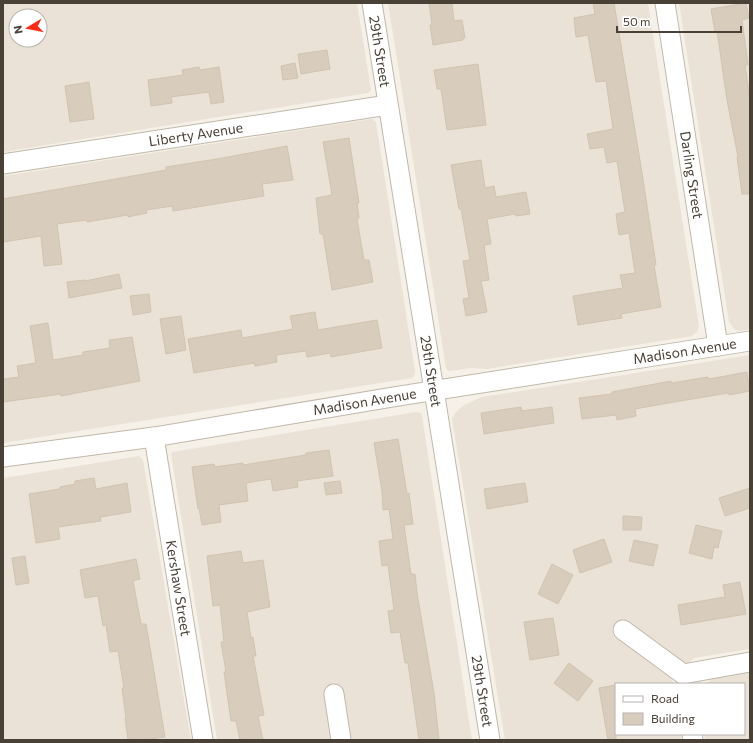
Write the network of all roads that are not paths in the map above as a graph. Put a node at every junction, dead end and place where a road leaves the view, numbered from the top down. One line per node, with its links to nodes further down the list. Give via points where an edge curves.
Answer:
1 (372, 3): 3 (street, 29th Street)
2 (664, 3): 6 (street, Darling Street)
3 (388, 105): 4 (street, Liberty Avenue); 7 (street, 29th Street)
4 (3, 164)
5 (750, 341): 6 (street, Madison Avenue)
6 (718, 346): 7 (street, Madison Avenue)
7 (435, 391): 8 (street, Madison Avenue); 16 (street, 29th Street)
8 (154, 436): 9 (street, Madison Avenue); 14 (street, Kershaw Street)
9 (3, 457)
10 (623, 630): 12 (street)
11 (750, 662): 12 (street)
12 (684, 679)
13 (334, 694): 15 (street)
14 (203, 740)
15 (341, 740)
16 (490, 740)

